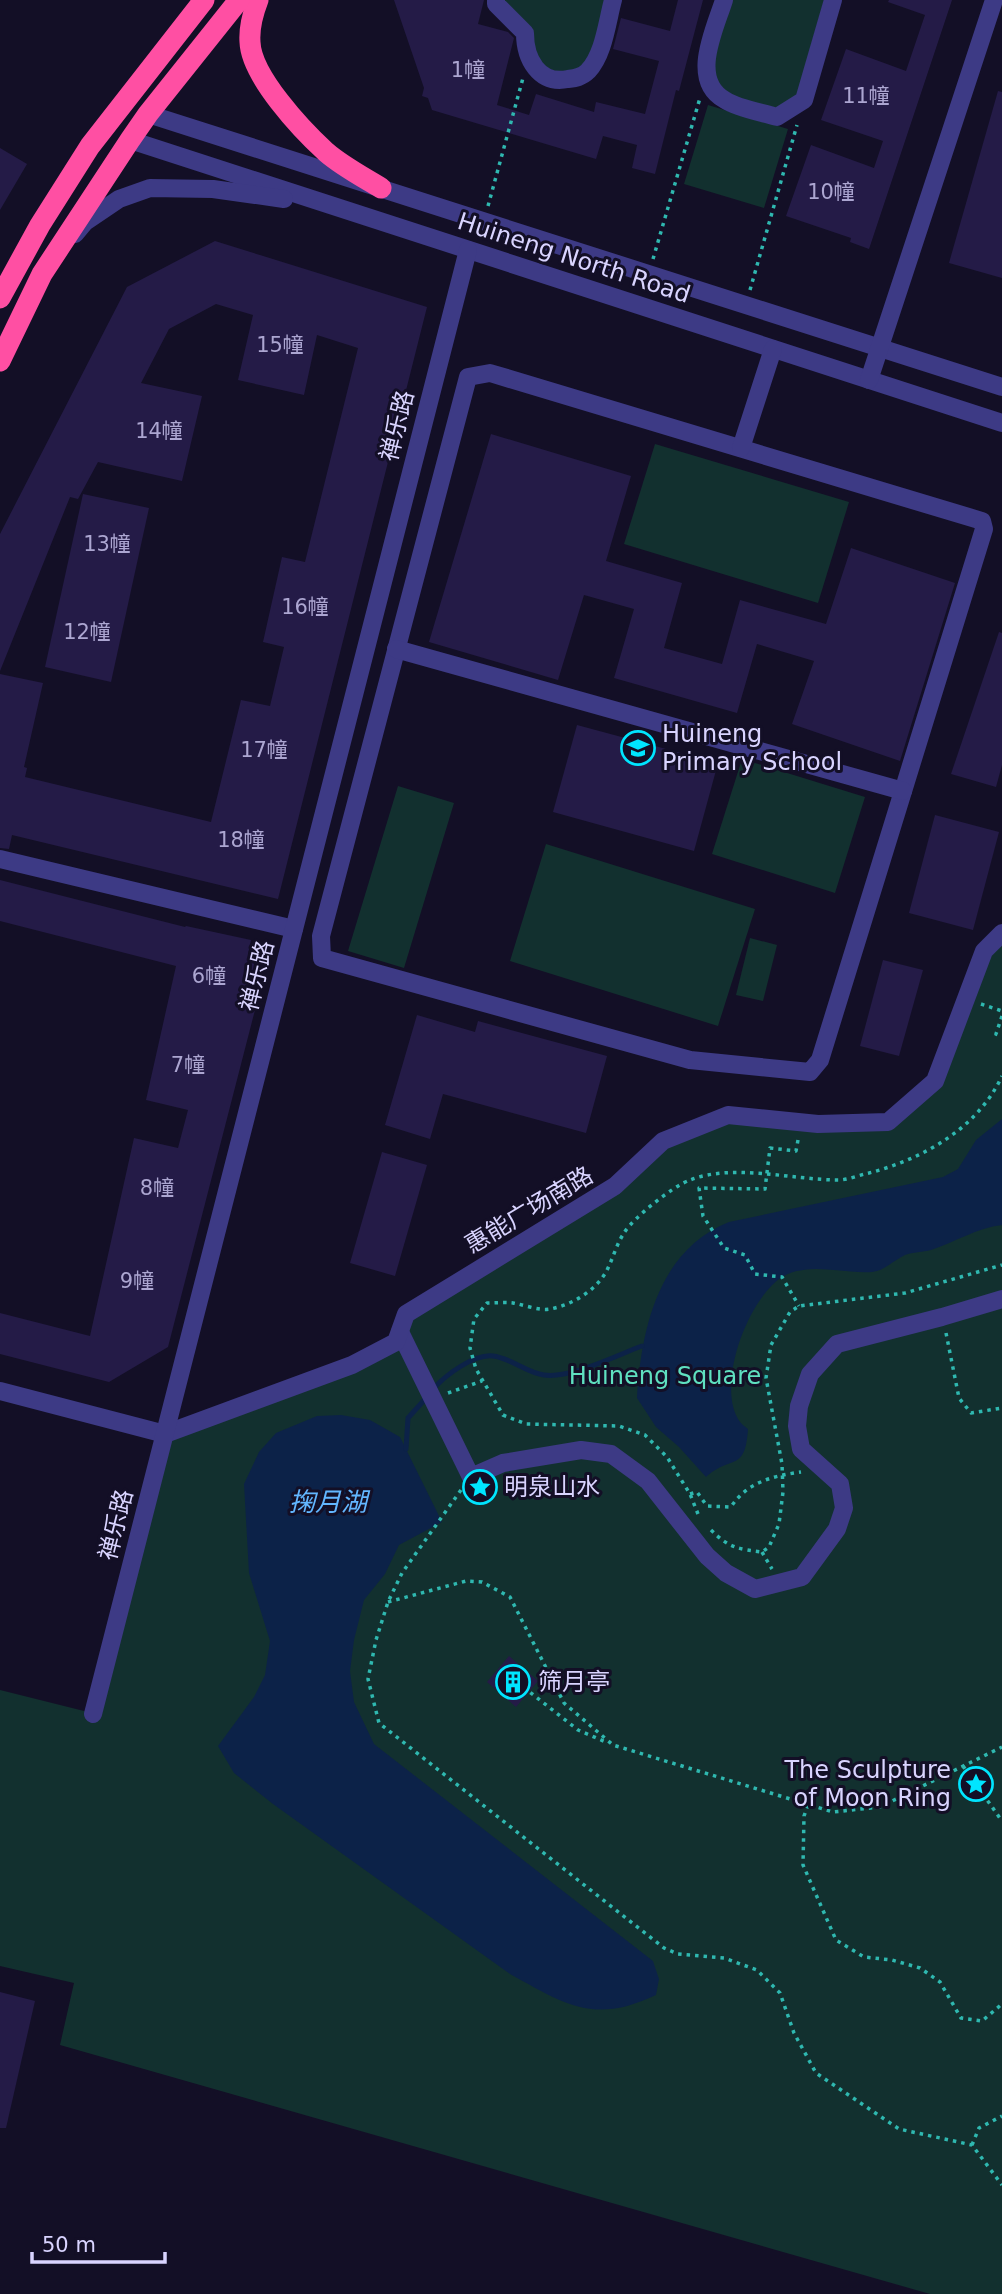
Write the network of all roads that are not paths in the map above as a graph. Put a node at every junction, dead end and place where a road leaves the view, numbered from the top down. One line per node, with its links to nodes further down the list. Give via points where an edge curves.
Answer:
1 (204, 0): 15 (highway, via 90,146)
2 (239, 0): 9 (highway)
3 (258, 0): 11 (highway, via 250,44 261,75 288,113 328,154)
4 (496, 0): 5 (street, via 525,33 525,48 536,71 555,82 582,76 590,69)
5 (613, 0)
6 (724, 0): 7 (street, via 705,62 707,76 724,100 777,117 804,100)
7 (833, 0)
8 (994, 0): 16 (street)
9 (148, 114): 10 (highway); 11 (street, Huineng North Road)
10 (130, 140): 12 (street, Huineng North Road); 14 (highway)
11 (381, 188): 16 (street, Huineng North Road)
12 (348, 211): 13 (street, Huineng North Road); 14 (street, via 213,189 150,188 119,200 85,222)
13 (468, 250): 17 (street, Huineng North Road); 26 (street, 禅乐路)
14 (42, 274): 18 (highway)
15 (0, 299)
16 (880, 348): 19 (street); 20 (street, Huineng North Road)
17 (772, 349): 19 (street, Huineng North Road); 22 (street)
18 (0, 361)
19 (869, 380): 21 (street, Huineng North Road)
20 (1002, 387)
21 (1002, 423)
22 (741, 449): 23 (street, via 490,373 468,377); 24 (street, via 982,521 984,529)
23 (397, 649): 24 (street); 24 (street, via 321,936 322,958 690,1060 810,1072 820,1060)
24 (903, 791)
25 (0, 859): 26 (street)
26 (294, 929): 31 (street, 禅乐路)
27 (1002, 933): 29 (street, 惠能广场南路, via 984,951 934,1081 888,1122 818,1125 728,1115 663,1141 615,1186 406,1314)
28 (1002, 1298): 29 (street, via 837,1343 810,1374 799,1406 802,1449 839,1484 844,1508 837,1529 802,1577 755,1589 726,1573 648,1481 611,1454 568,1452 503,1463 471,1477)
29 (400, 1332): 31 (street, 惠能广场南路, via 396,1342 352,1365)
30 (0, 1391): 31 (street)
31 (165, 1434): 32 (street, 禅乐路)
32 (93, 1714)

